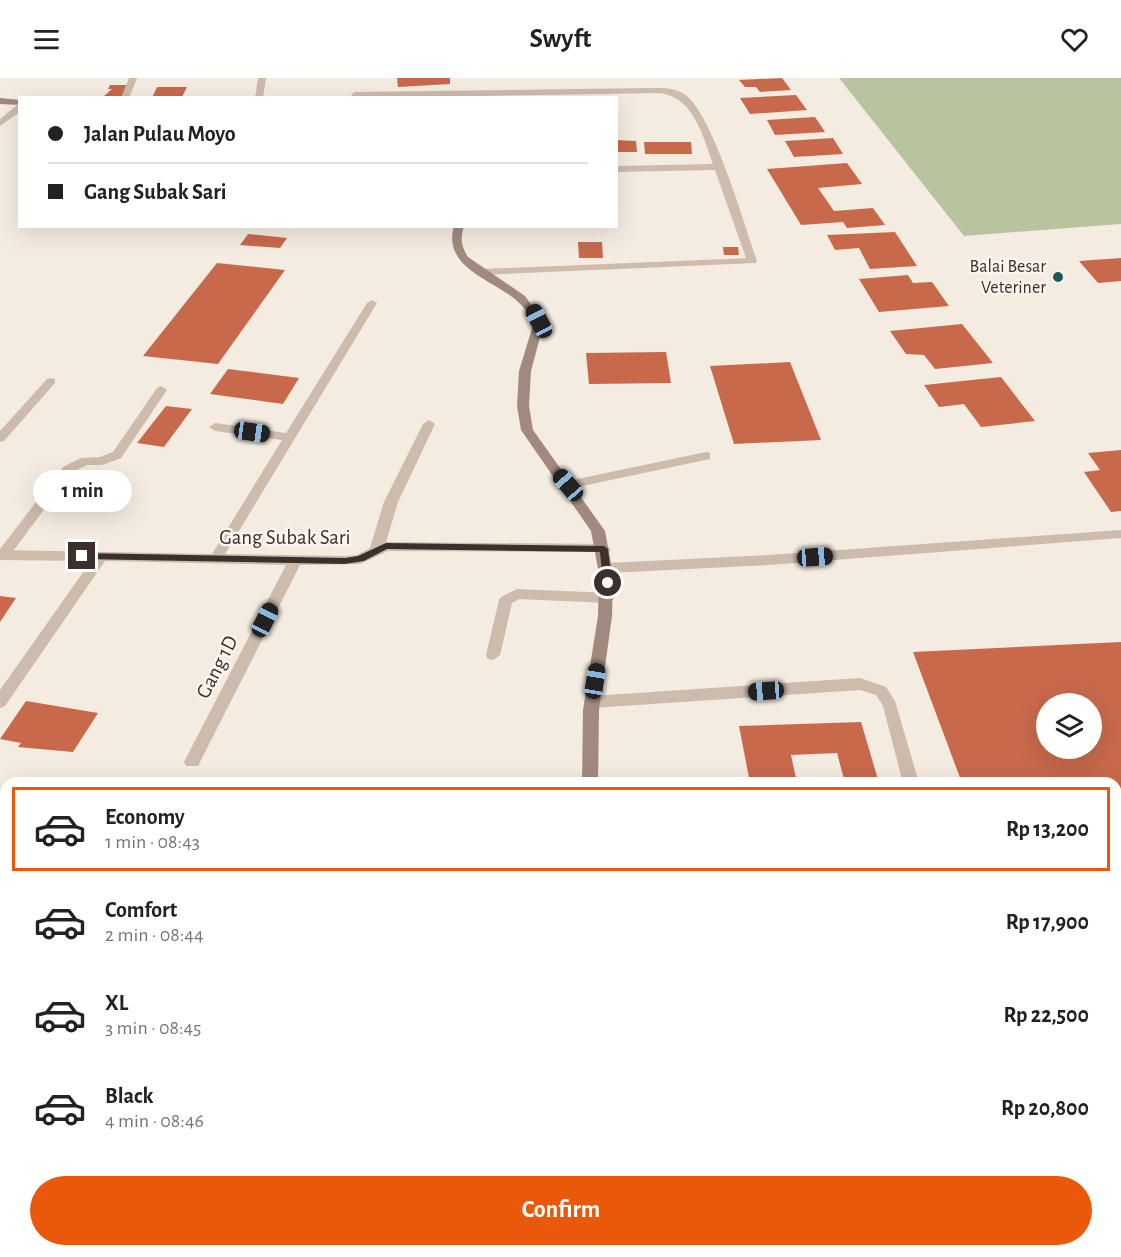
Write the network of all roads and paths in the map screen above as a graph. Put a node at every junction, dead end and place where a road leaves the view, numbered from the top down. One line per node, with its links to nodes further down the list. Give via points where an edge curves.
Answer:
1 (133, 78): 4 (street)
2 (262, 78): 5 (street)
3 (356, 95): 10 (street, via 669,92 681,95 695,109)
4 (126, 96)
5 (259, 96)
6 (0, 101): 7 (street)
7 (18, 105)
8 (18, 107): 9 (street)
9 (0, 123)
10 (717, 167): 11 (street); 13 (street, via 752,261)
11 (618, 169)
12 (458, 228): 13 (street, via 457,249 468,264)
13 (482, 272): 22 (street, via 517,295 539,321 525,371 522,406 527,430)
14 (372, 303): 19 (street)
15 (51, 381): 20 (street)
16 (161, 390): 26 (street, via 117,455 102,461 85,461 67,470)
17 (429, 424): 24 (street, via 391,502)
18 (214, 427): 19 (street)
19 (290, 437): 28 (street)
20 (0, 438)
21 (706, 456): 22 (street)
22 (568, 485): 25 (street, via 598,531)
23 (1121, 534): 30 (street)
24 (377, 549): 25 (street, Gang Subak Sari); 29 (street, Gang Subak Sari, via 351,561)
25 (604, 549): 30 (street)
26 (1, 555): 27 (street, Gang Subak Sari)
27 (102, 556): 28 (street, Gang Subak Sari); 33 (street)
28 (216, 558): 29 (street, Gang Subak Sari)
29 (297, 559): 35 (street, Gang 1D)
30 (608, 568): 31 (street)
31 (601, 598): 32 (street, via 517,594 506,600); 34 (street)
32 (493, 655)
33 (0, 702)
34 (592, 702): 36 (street); 37 (street, via 860,684 881,691 890,705)
35 (192, 762)
36 (590, 777)
37 (909, 777)

